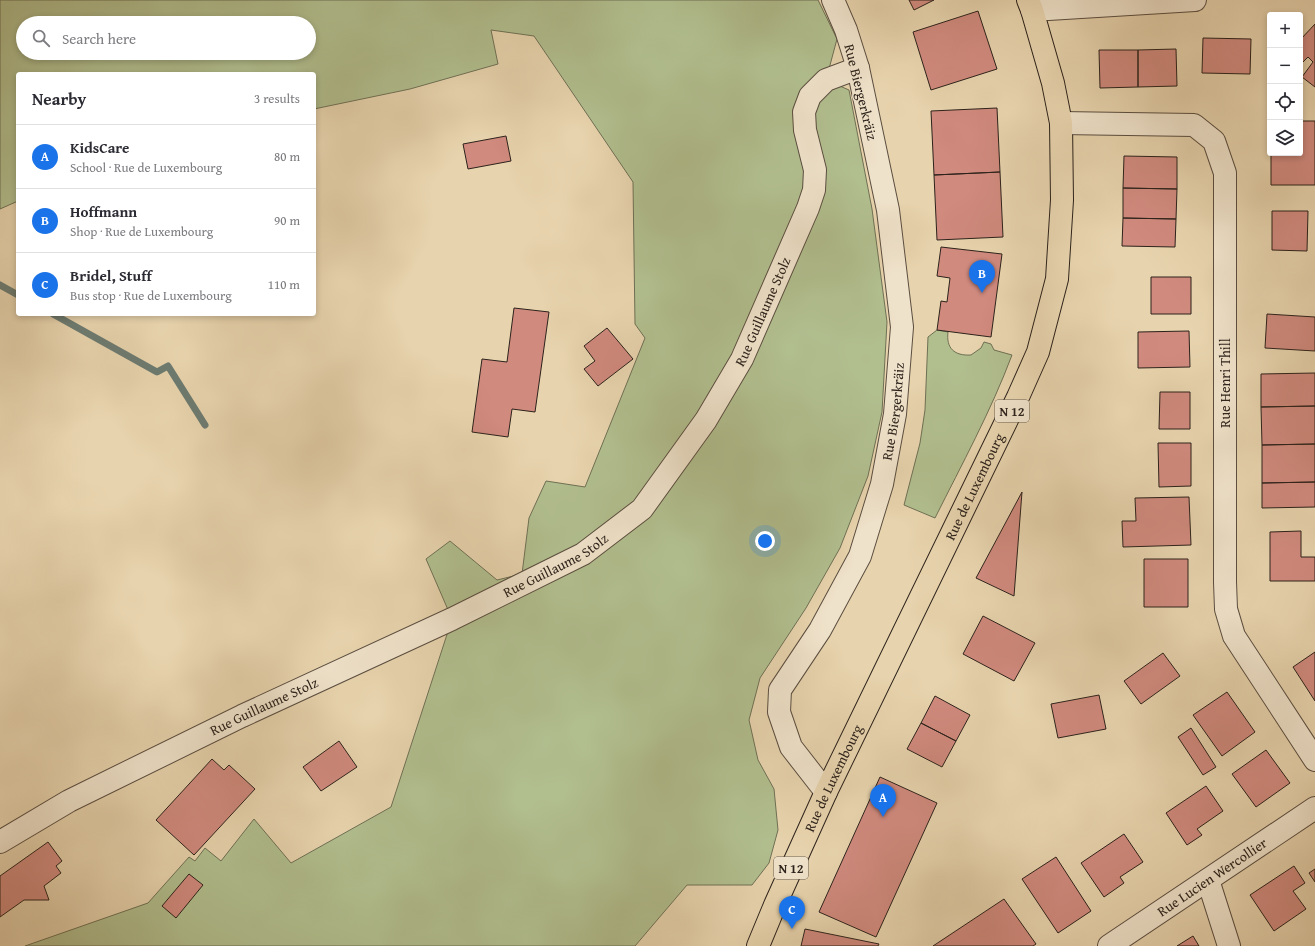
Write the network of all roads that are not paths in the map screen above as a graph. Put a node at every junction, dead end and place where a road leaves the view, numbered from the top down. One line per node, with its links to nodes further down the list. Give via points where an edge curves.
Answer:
1 (833, 0): 4 (street, Rue Biergerkräiz)
2 (1195, 0): 3 (street)
3 (1030, 5): 5 (main road, Rue de Luxembourg / N 12, via 1053,83)
4 (858, 68): 7 (street, Rue Biergerkräiz, via 888,210 902,327 895,414 882,484 860,556 820,630 780,690 779,712 791,747); 9 (street, Rue Guillaume Stolz, via 826,80 810,96 804,112 805,130 814,170 814,190 808,208 742,360 706,420 642,509 583,554 69,801)
5 (1061, 123): 6 (street, Rue Henri Thill, via 1194,125 1214,141 1225,173 1226,609 1234,636); 7 (main road, Rue de Luxembourg / N 12, via 1062,200 1058,279 1038,352)
6 (1315, 760)
7 (826, 792): 11 (main road, Rue de Luxembourg / N 12)
8 (1315, 808): 10 (street, Rue Lucien Wercollier)
9 (0, 842)
10 (1208, 880): 12 (street, Rue Lucien Wercollier); 13 (street)
11 (758, 946)
12 (1109, 946)
13 (1228, 946)

